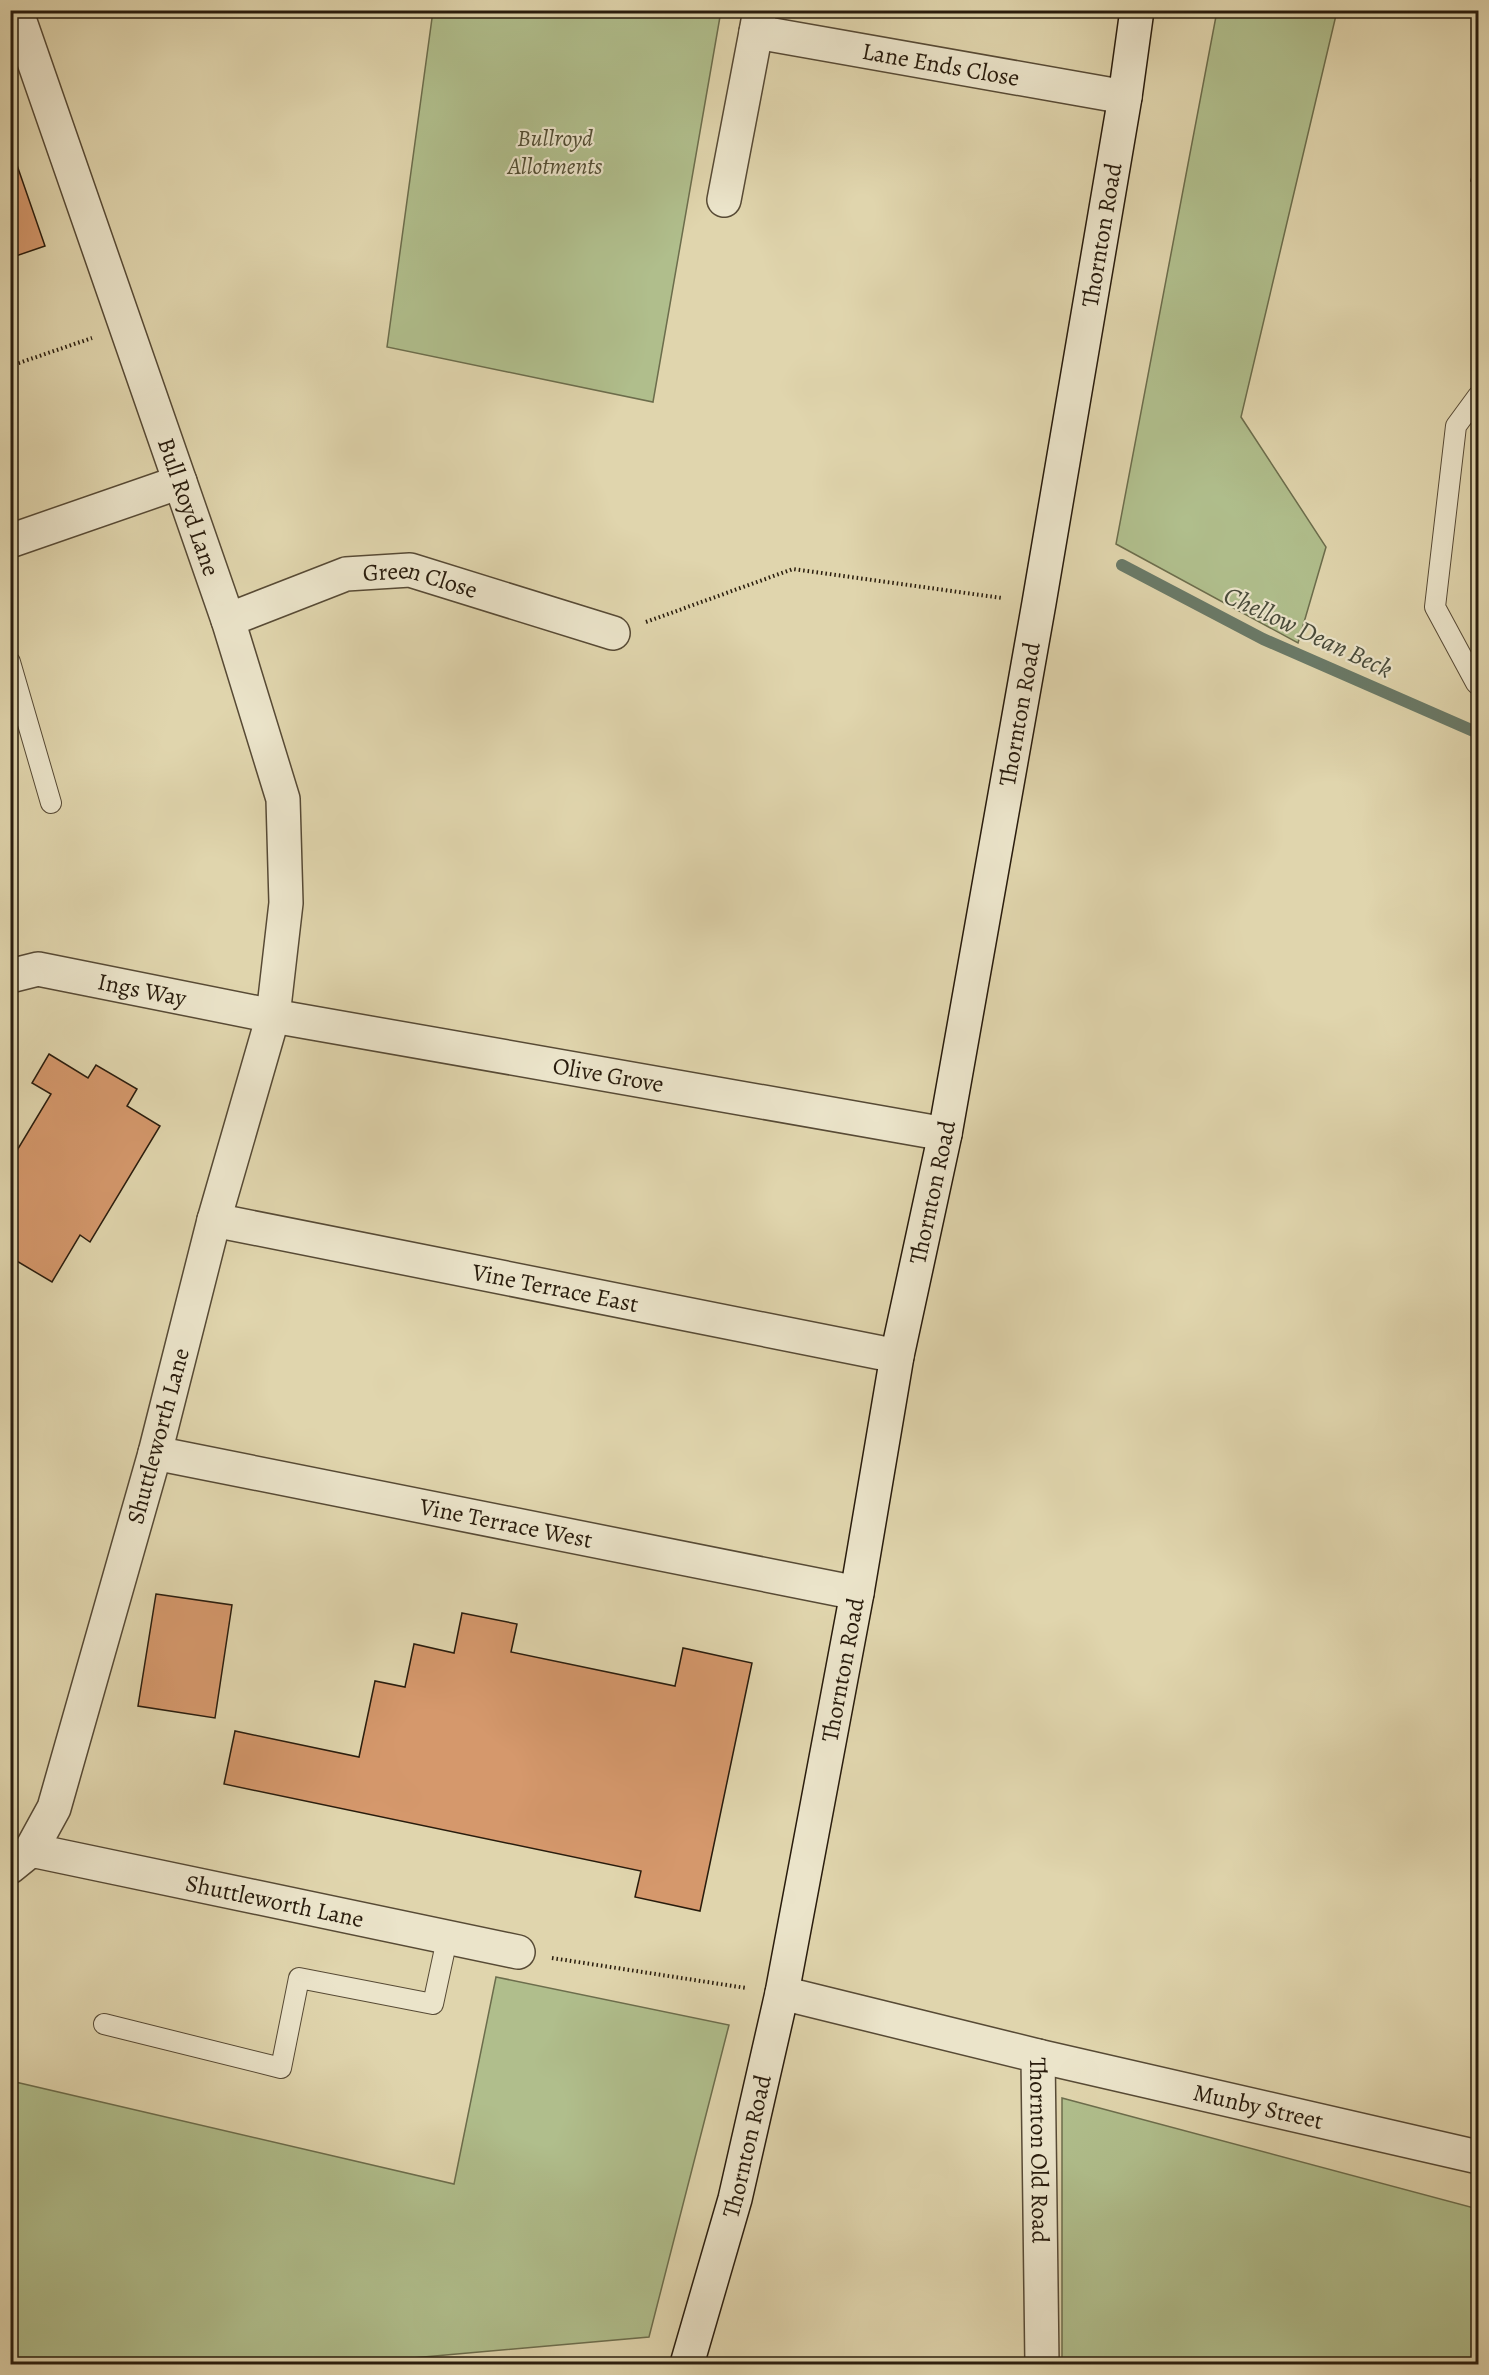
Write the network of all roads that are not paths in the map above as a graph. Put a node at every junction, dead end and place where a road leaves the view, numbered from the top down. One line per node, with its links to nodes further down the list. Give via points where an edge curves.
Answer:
1 (16, 10): 7 (street, Bull Royd Lane)
2 (1137, 10): 4 (street, Thornton Road)
3 (758, 21): 4 (street, Lane Ends Close); 5 (street, Lane Ends Close)
4 (1125, 97): 16 (street, Thornton Road)
5 (724, 200)
6 (1479, 396): 12 (lane, via 1456,426 1435,607)
7 (180, 482): 8 (street); 9 (street, Bull Royd Lane)
8 (10, 541)
9 (228, 620): 10 (street, Green Close, via 346,574 410,570); 15 (street, Bull Royd Lane, via 283,799 286,903)
10 (614, 633)
11 (10, 662): 13 (lane)
12 (1479, 685)
13 (51, 803)
14 (10, 976): 15 (street, Ings Way, via 38,969)
15 (273, 1016): 16 (street, Olive Grove); 17 (street, Shuttleworth Lane)
16 (945, 1134): 18 (street, Thornton Road)
17 (214, 1220): 18 (street, Vine Terrace East); 19 (street, Shuttleworth Lane)
18 (897, 1356): 20 (street, Thornton Road)
19 (155, 1453): 20 (street, Vine Terrace West); 21 (street, Shuttleworth Lane, via 54,1808)
20 (857, 1593): 24 (street, Thornton Road)
21 (21, 1859): 22 (street, Shuttleworth Lane)
22 (447, 1939): 23 (street, Shuttleworth Lane); 25 (lane, via 433,2004 299,1978 281,2068)
23 (518, 1952)
24 (782, 1993): 26 (street, Thornton Old Road); 28 (street, Thornton Road, via 735,2199)
25 (104, 2024)
26 (1038, 2055): 27 (street, Munby Street); 29 (street, Thornton Old Road)
27 (1479, 2157)
28 (687, 2364)
29 (1042, 2364)

